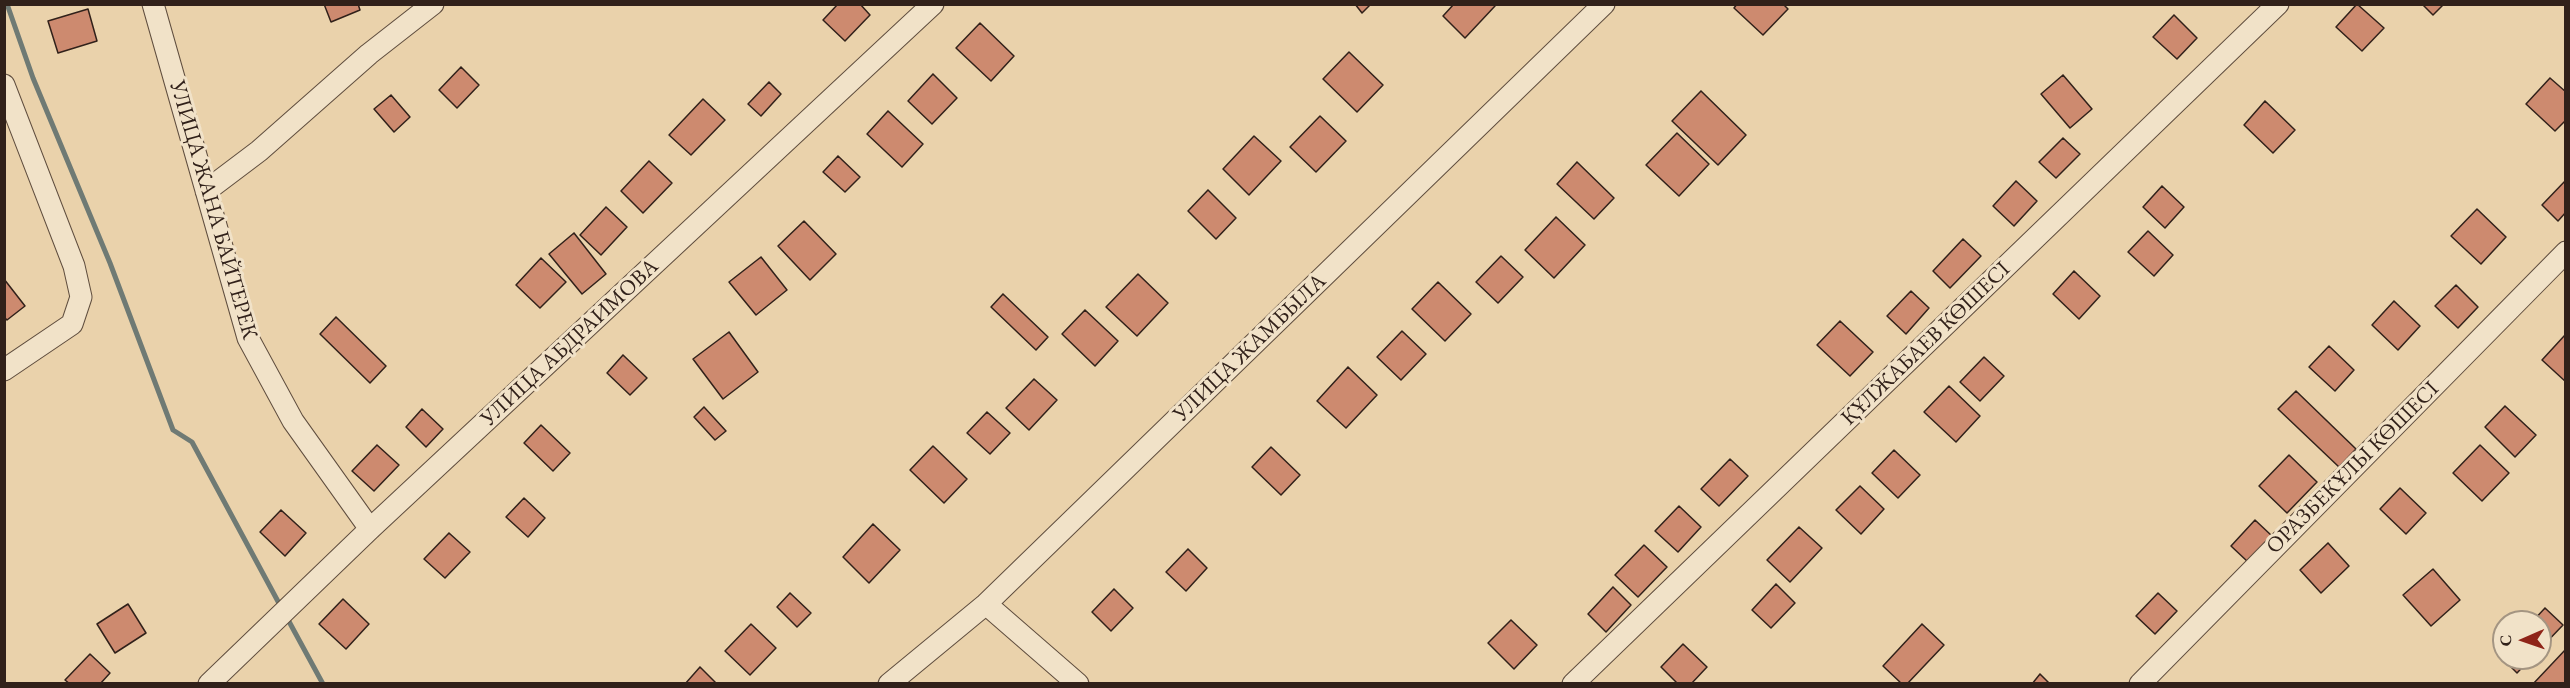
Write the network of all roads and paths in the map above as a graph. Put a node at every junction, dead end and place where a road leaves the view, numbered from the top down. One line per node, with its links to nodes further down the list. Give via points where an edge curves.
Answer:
1 (153, 4): 7 (street, УЛИЦА ЖАНА БАЙТЕРЕК)
2 (433, 4): 7 (street)
3 (933, 4): 10 (street, УЛИЦА АБДРАИМОВА)
4 (1604, 4): 11 (street, УЛИЦА ЖАМБЫЛА)
5 (2278, 4): 15 (street, ҚҰЛЖАБАЕВ КӨШЕСІ)
6 (4, 84): 9 (street, via 74,266 81,297 72,324)
7 (206, 191): 10 (street, УЛИЦА ЖАНА БАЙТЕРЕК, via 248,338 293,421)
8 (2565, 252): 16 (street, ОРАЗБЕКҰЛЫ КӨШЕСІ)
9 (4, 370)
10 (369, 529): 12 (street, УЛИЦА АБДРАИМОВА)
11 (986, 604): 13 (street, УЛИЦА ЖАМБЫЛА); 14 (street)
12 (209, 684)
13 (889, 684)
14 (1078, 684)
15 (1574, 684)
16 (2140, 684)

